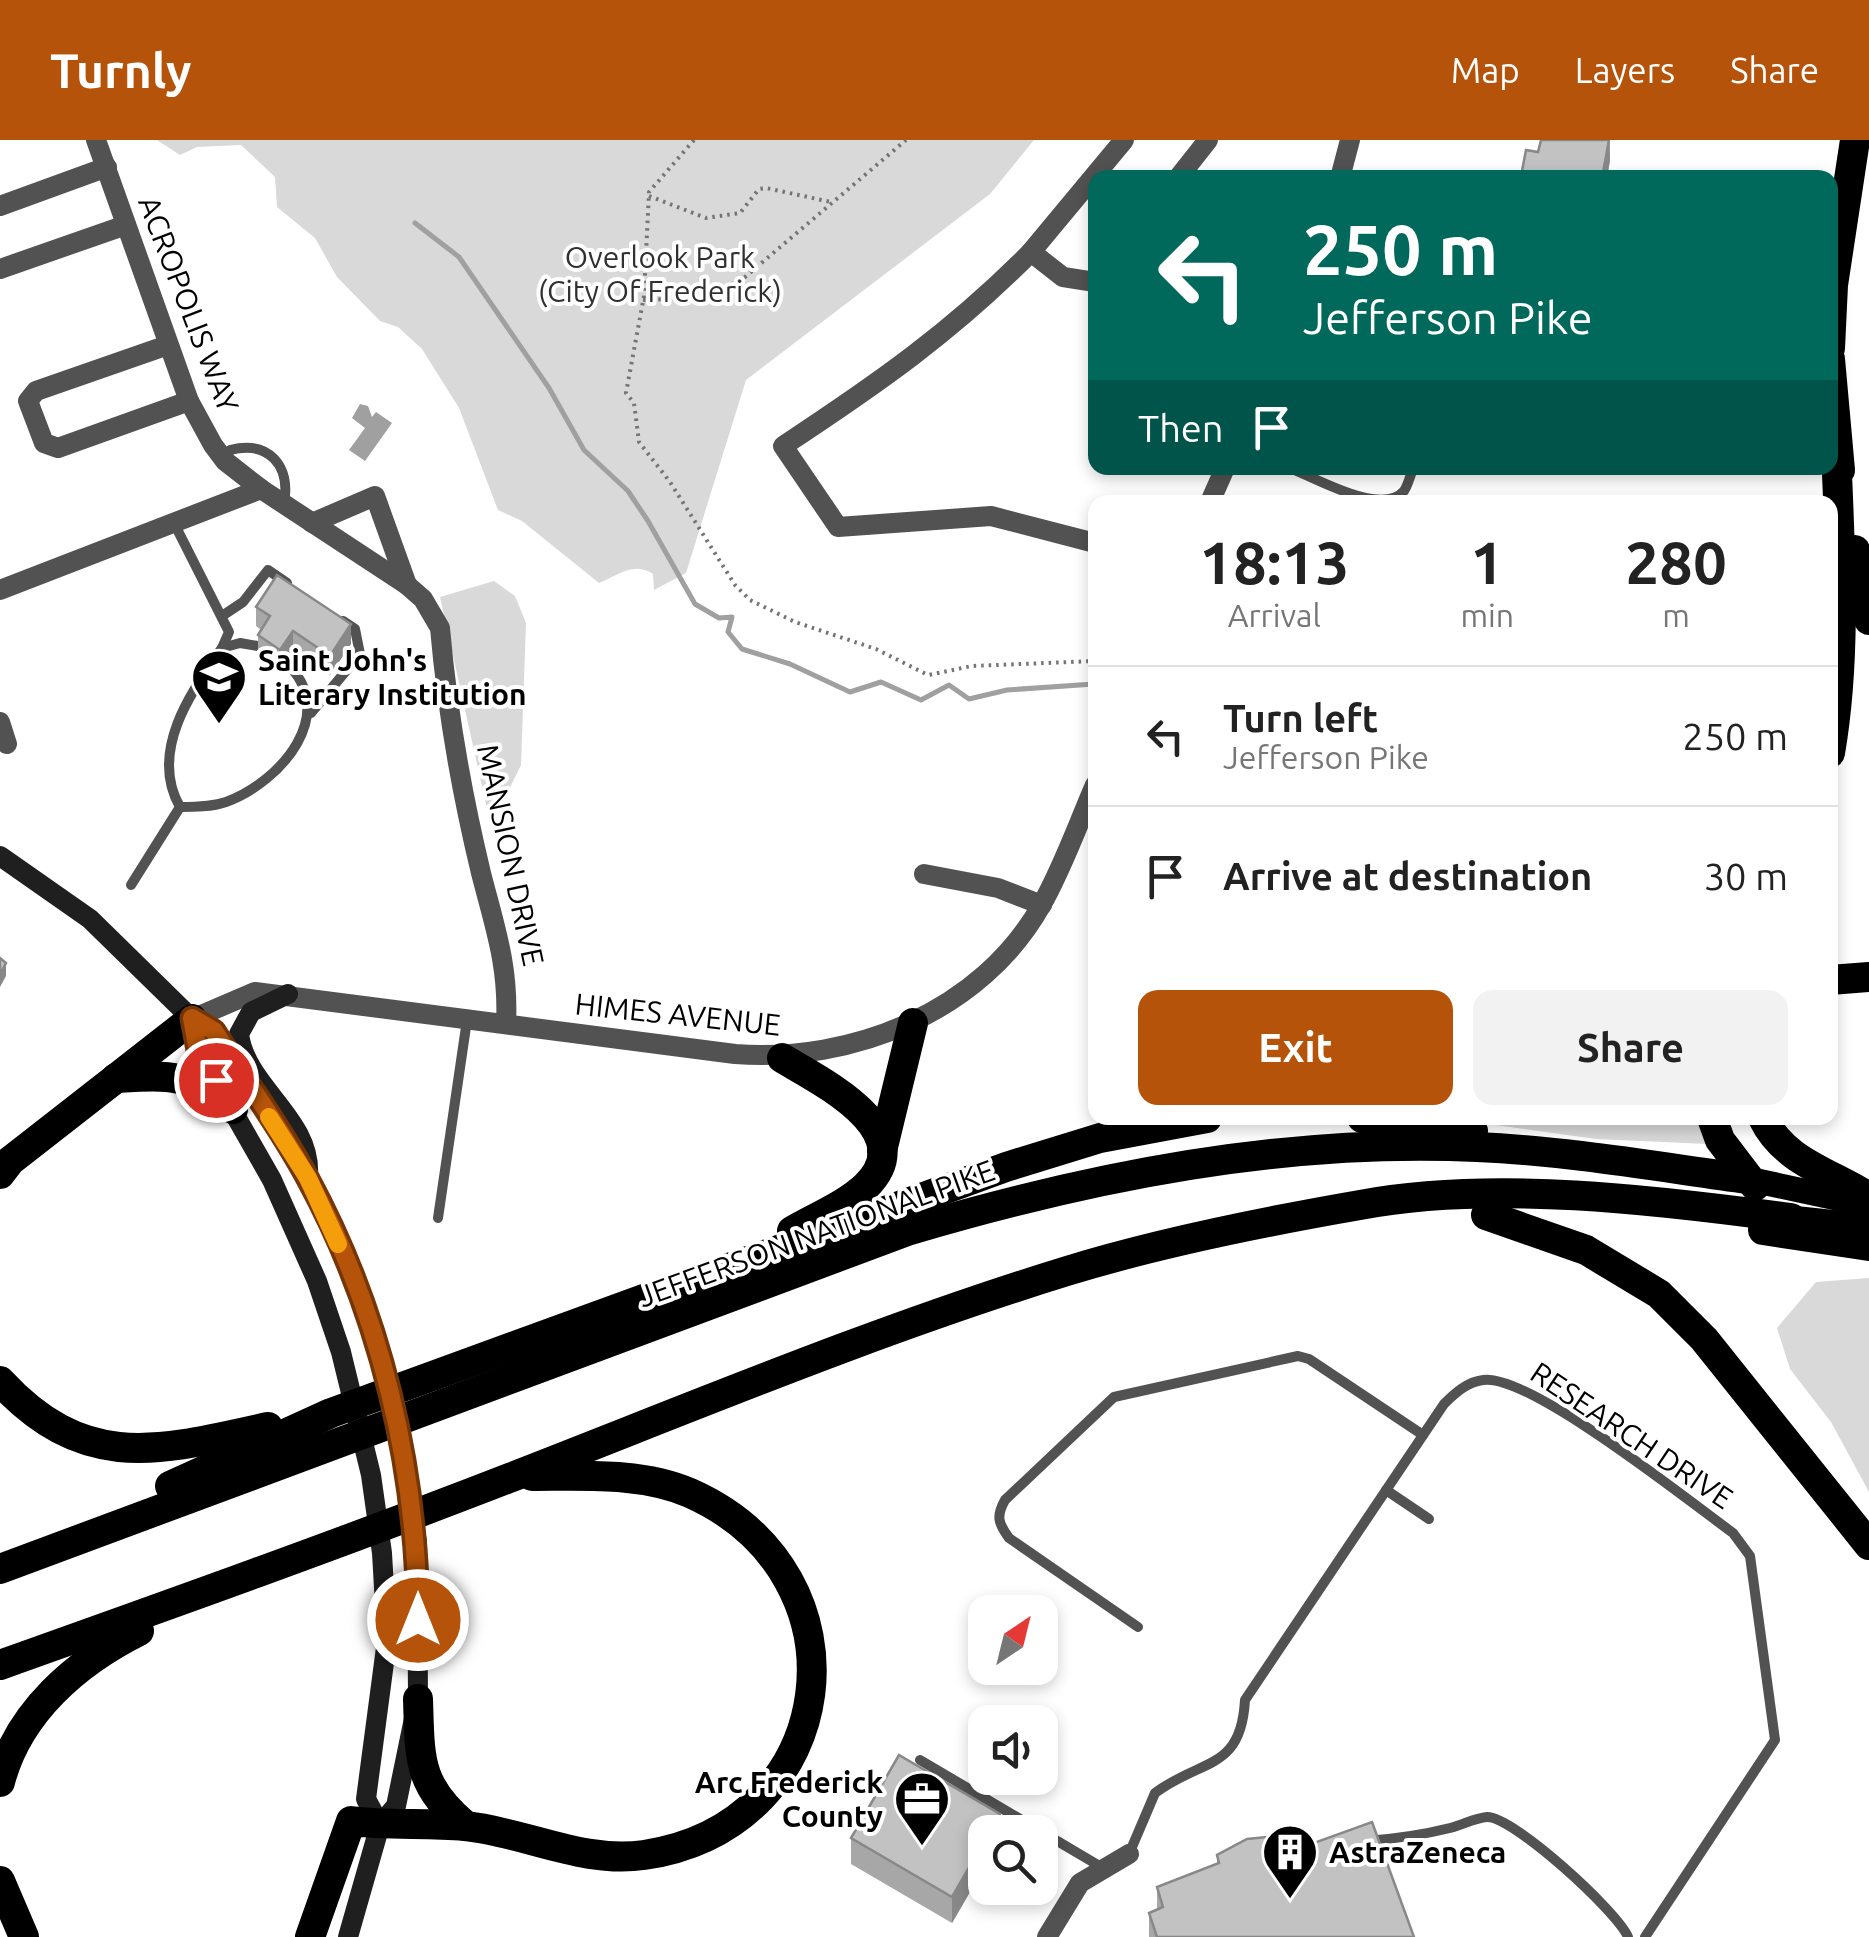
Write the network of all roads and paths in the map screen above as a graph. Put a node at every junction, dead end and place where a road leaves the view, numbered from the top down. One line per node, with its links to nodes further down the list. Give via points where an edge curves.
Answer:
1 (96, 140): 8 (street, ACROPOLIS WAY)
2 (694, 140): 13 (path)
3 (906, 140): 14 (path)
4 (1124, 140): 9 (street)
5 (1208, 140): 10 (street)
6 (1350, 140): 11 (street)
7 (1855, 140): 17 (highway)
8 (108, 168): 15 (street); 16 (street, ACROPOLIS WAY)
9 (1099, 170)
10 (1184, 170)
11 (1342, 170)
12 (1088, 184): 18 (street)
13 (648, 195): 14 (path, via 706,218 740,214 766,188); 21 (path)
14 (831, 202): 21 (path, via 724,290)
15 (0, 206)
16 (126, 225): 19 (street); 22 (street, ACROPOLIS WAY)
17 (1838, 247)
18 (1032, 252): 20 (street, via 1063,277); 35 (street, via 973,312 909,363 783,446 838,527 991,516)
19 (0, 270)
20 (1088, 281)
21 (644, 300): 44 (path, via 626,393 634,403 639,442 750,600 928,675 972,666)
22 (168, 344): 23 (street, ACROPOLIS WAY); 23 (street, via 36,391 28,401 44,443 58,448)
23 (189, 401): 25 (street, ACROPOLIS WAY)
24 (1838, 460): 41 (highway)
25 (225, 462): 28 (street, ACROPOLIS WAY); 31 (lane, via 230,450 242,447 270,454 288,482)
26 (1315, 475): 29 (lane)
27 (1410, 475): 30 (lane)
28 (261, 488): 31 (street, MANSION DRIVE); 34 (street)
29 (1357, 495)
30 (1397, 495)
31 (284, 504): 33 (street, MANSION DRIVE)
32 (1838, 504): 46 (highway)
33 (312, 523): 36 (street, MANSION DRIVE); 36 (street, via 375,496)
34 (175, 526): 37 (street); 40 (lane)
35 (1088, 541)
36 (407, 585): 62 (street, MANSION DRIVE, via 440,628 481,872 504,950)
37 (0, 590)
38 (297, 590): 40 (lane, via 268,570)
39 (326, 609): 47 (lane, via 355,629 360,654)
40 (222, 616): 43 (lane, via 229,632)
41 (1869, 620)
42 (263, 647): 43 (lane)
43 (222, 648): 51 (lane, via 171,741 166,772)
44 (1088, 661)
45 (286, 662): 47 (lane, via 303,678)
46 (1838, 674)
47 (310, 714): 51 (lane, via 294,746 260,782 224,803)
48 (0, 722): 49 (street)
49 (7, 744)
50 (1088, 801): 55 (street, HIMES AVENUE)
51 (180, 807): 54 (lane)
52 (0, 856): 59 (main road, via 90,918)
53 (924, 874): 55 (street, via 998,888)
54 (131, 884)
55 (1042, 906): 61 (street, HIMES AVENUE, via 1006,954)
56 (1869, 977): 57 (highway)
57 (1838, 979)
58 (288, 994): 59 (street, HIMES AVENUE, via 255,992); 60 (street, HIMES AVENUE); 73 (main road, via 250,1012 239,1034 249,1063 306,1147)
59 (192, 1018): 64 (highway); 65 (main road, via 198,1050); 73 (main road, via 214,1031)
60 (467, 1019): 62 (street, HIMES AVENUE); 79 (lane)
61 (913, 1023): 63 (street, HIMES AVENUE, via 852,1045); 70 (highway)
62 (506, 1024): 63 (street, HIMES AVENUE)
63 (782, 1058): 70 (highway, via 867,1114)
64 (116, 1078): 65 (highway, via 192,1080); 72 (highway)
65 (233, 1108): 98 (main road, via 317,1281 371,1475 386,1640 366,1799)
66 (1170, 1125): 83 (highway, via 1006,1167)
67 (1418, 1125): 71 (highway)
68 (1715, 1125): 74 (highway)
69 (1768, 1125): 75 (highway, via 1794,1158)
70 (880, 1161): 83 (highway, via 868,1184 848,1198)
71 (1613, 1161): 74 (highway, JEFFERSON NATIONAL PIKE); 91 (highway, JEFFERSON NATIONAL PIKE, via 1478,1147 1376,1146 1207,1160 1021,1197 910,1230)
72 (0, 1174)
73 (308, 1178): 95 (main road, via 375,1338 394,1409 417,1542)
74 (1748, 1179): 76 (main road, JEFFERSON NATIONAL PIKE); 80 (highway)
75 (1869, 1197)
76 (1869, 1205)
77 (1328, 1214): 78 (highway); 80 (highway, via 1360,1204 1510,1195 1682,1203); 87 (highway, via 1068,1270 700,1400)
78 (1486, 1215): 82 (highway, via 1698,1222); 90 (highway, via 1586,1250 1659,1294 1704,1338)
79 (438, 1218)
80 (1791, 1218): 81 (main road, via 1856,1225)
81 (1869, 1219)
82 (1869, 1246)
83 (718, 1274): 85 (highway)
84 (0, 1381): 85 (highway, via 54,1429 131,1450 176,1448)
85 (331, 1413): 91 (highway)
86 (1423, 1435): 88 (lane, RESEARCH DRIVE); 93 (lane, via 1298,1356 1127,1392 1099,1407 1005,1500 1000,1526); 109 (lane, RESEARCH DRIVE, via 1444,1404 1470,1384 1486,1379 1521,1387 1734,1533 1750,1556 1775,1740)
87 (514, 1476): 92 (highway); 99 (highway, via 656,1484 688,1492 726,1514 758,1539 807,1623 815,1662 813,1703 757,1801 736,1820 677,1847 594,1856)
88 (1386, 1490): 89 (lane); 101 (lane, RESEARCH DRIVE, via 1245,1700 1237,1743 1224,1758 1155,1792)
89 (1429, 1519)
90 (1869, 1545)
91 (0, 1566)
92 (258, 1572): 94 (highway); 97 (highway, via 76,1670 40,1705)
93 (1138, 1627)
94 (0, 1665)
95 (418, 1699): 98 (main road, via 396,1806); 99 (highway, via 425,1779)
96 (920, 1760): 102 (lane)
97 (0, 1782)
98 (380, 1825): 99 (highway); 105 (highway, via 352,1821); 106 (main road)
99 (466, 1826)
100 (1349, 1850): 108 (lane, via 1497,1818 1606,1906)
101 (1129, 1854): 102 (street)
102 (1104, 1869): 107 (street, via 1080,1883)
103 (0, 1881): 104 (highway)
104 (24, 1937)
105 (310, 1937)
106 (348, 1937)
107 (1048, 1937)
108 (1628, 1937)
109 (1645, 1937)

